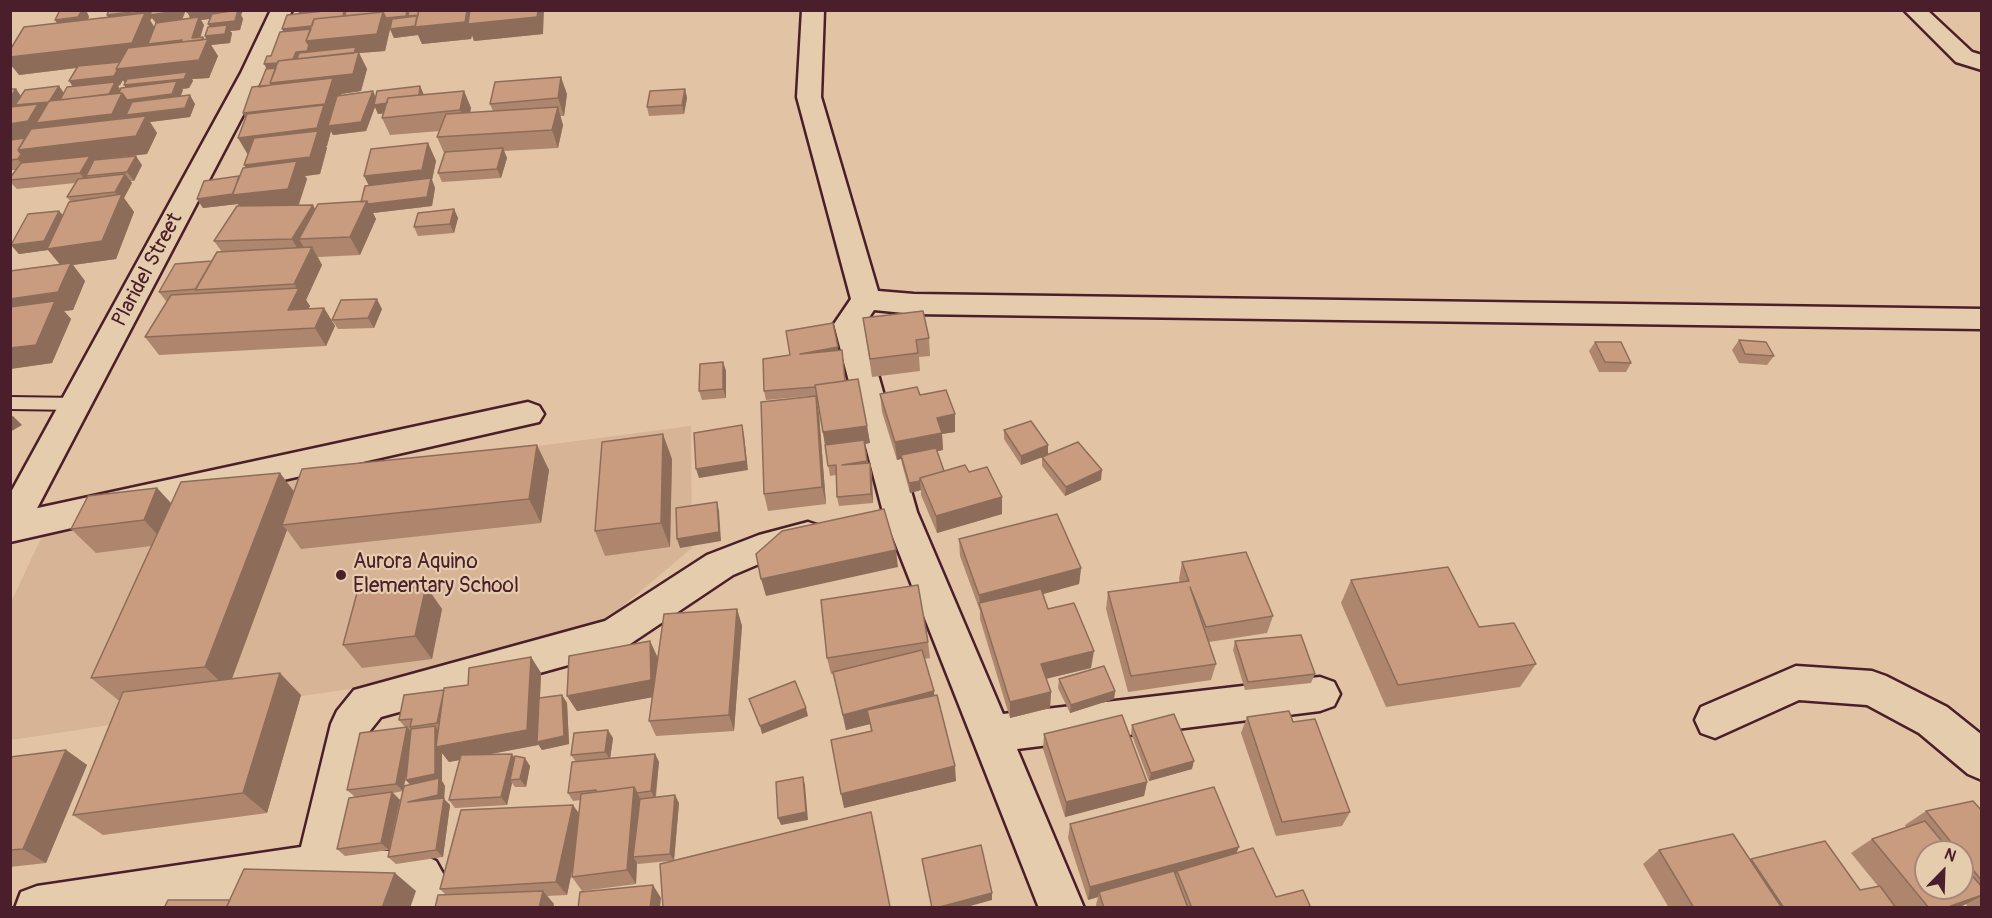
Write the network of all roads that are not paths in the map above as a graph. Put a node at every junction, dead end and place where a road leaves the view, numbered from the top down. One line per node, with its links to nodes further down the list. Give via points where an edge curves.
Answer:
1 (282, 10): 8 (street, Plaridel Street, via 253,73)
2 (813, 10): 5 (street, via 809,98)
3 (1914, 10): 4 (street, via 1964,57)
4 (1982, 63)
5 (866, 300): 6 (street, via 950,305); 11 (street, via 849,324)
6 (1982, 319)
7 (10, 403): 8 (lane)
8 (73, 413): 10 (street, Plaridel Street)
9 (528, 414): 10 (street)
10 (15, 520)
11 (871, 520): 14 (street); 16 (street, via 759,549 720,565 617,633 368,703 351,724)
12 (1320, 694): 14 (street)
13 (1715, 720): 15 (street, via 1796,683 1872,688 1933,720)
14 (991, 734): 19 (street)
15 (1982, 761)
16 (318, 866): 17 (street); 18 (street, via 421,876 434,897)
17 (37, 908)
18 (432, 908)
19 (1062, 908)

